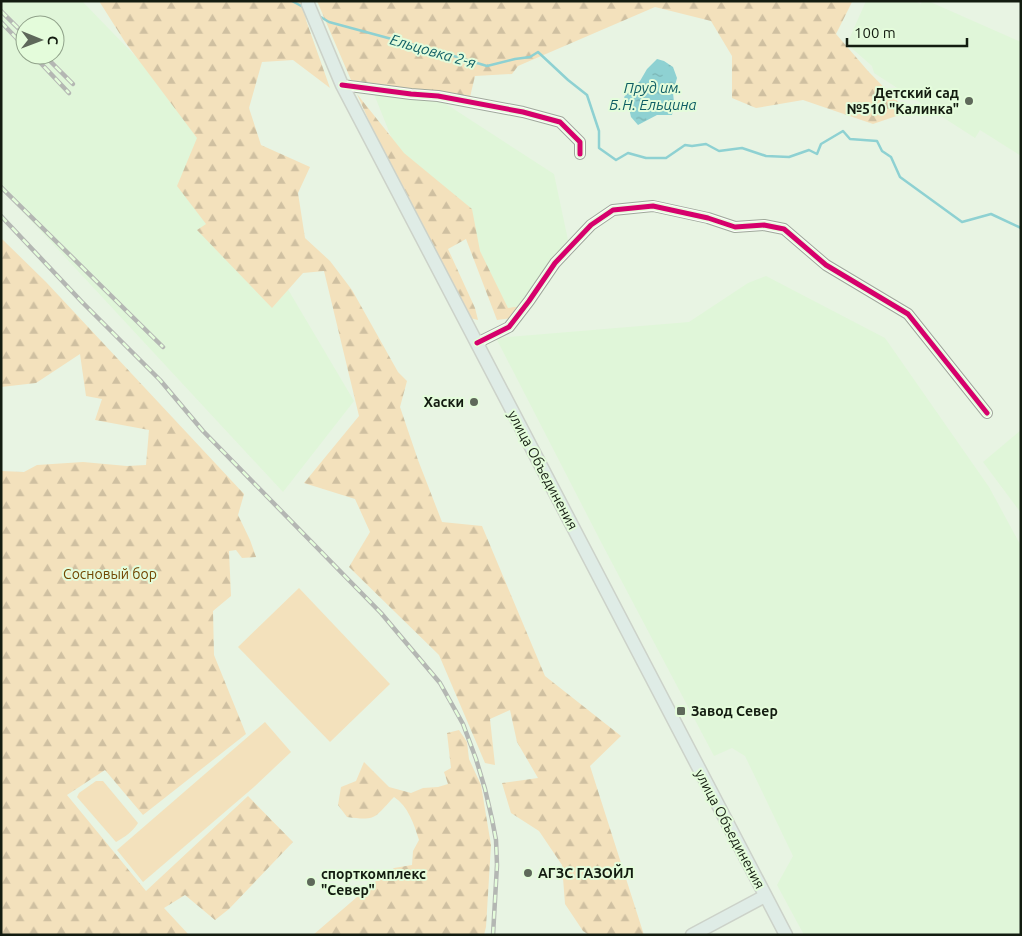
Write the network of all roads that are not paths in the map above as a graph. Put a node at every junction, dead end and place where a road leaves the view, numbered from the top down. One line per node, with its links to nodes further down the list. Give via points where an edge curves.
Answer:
1 (308, 1): 2 (main road, улица Объединения)
2 (342, 85): 3 (street, via 438,96 560,122 580,142); 4 (main road, улица Объединения)
3 (580, 154)
4 (477, 343): 5 (street, via 510,327 554,263 591,225 613,210 653,206 735,227 764,224 784,229 826,265 908,314); 6 (main road, улица Объединения)
5 (988, 413)
6 (765, 896): 7 (main road); 8 (main road, улица Объединения)
7 (692, 935)
8 (786, 935)

